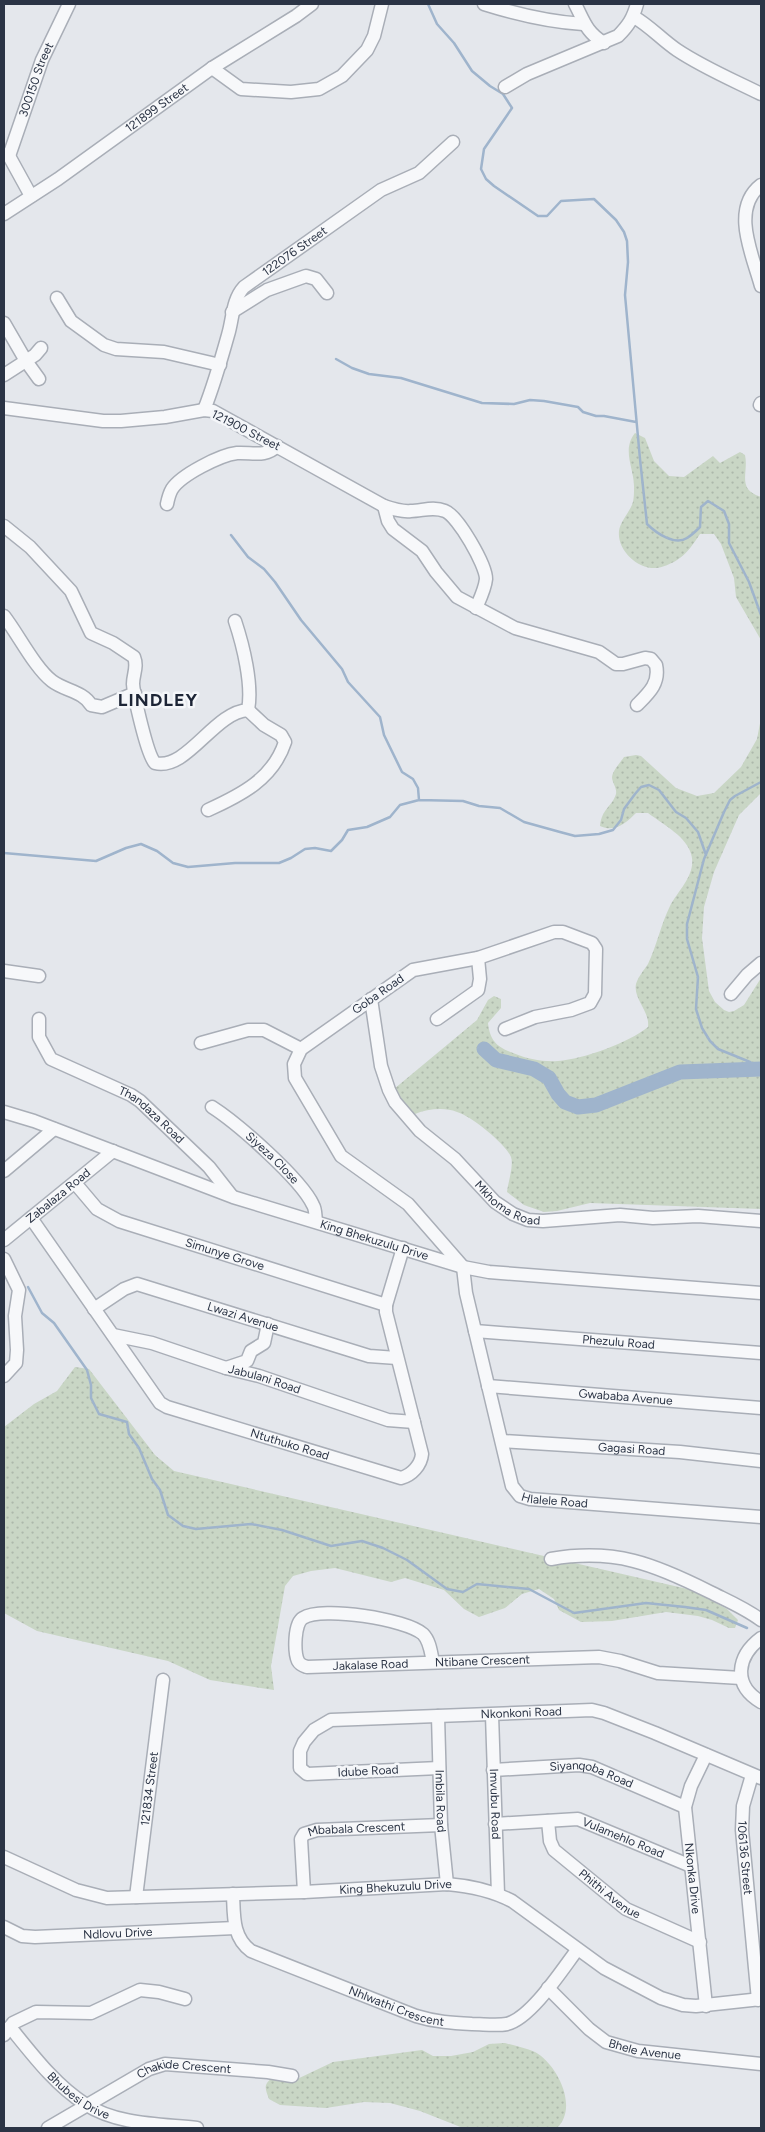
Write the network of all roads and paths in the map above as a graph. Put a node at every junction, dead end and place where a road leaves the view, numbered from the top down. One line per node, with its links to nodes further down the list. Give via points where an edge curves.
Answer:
1 (69, 4): 14 (street, 300150 Street, via 38,69)
2 (312, 4): 10 (street, 121899 Street)
3 (382, 4): 10 (street, via 367,50 342,76 320,89 292,92 241,88)
4 (484, 4): 8 (street)
5 (574, 4): 8 (street)
6 (637, 4): 7 (street)
7 (634, 17): 9 (street, via 618,36); 12 (street, via 688,57)
8 (583, 24): 9 (street)
9 (604, 43): 11 (street, via 526,74)
10 (212, 68): 16 (street, 121899 Street)
11 (505, 87)
12 (761, 94)
13 (453, 142): 21 (street, 122076 Street, via 419,173 381,190 247,284 238,295)
14 (6, 155): 16 (street)
15 (761, 185): 18 (street, via 750,199 745,225)
16 (31, 196): 17 (street, 121899 Street)
17 (4, 214)
18 (761, 286)
19 (327, 293): 21 (street, via 316,279 306,276 266,290)
20 (57, 298): 25 (street, via 71,321 104,345 116,349 164,352)
21 (232, 312): 25 (street, 122076 Street)
22 (4, 323): 24 (street)
23 (41, 348): 24 (street)
24 (26, 361): 26 (street); 27 (street)
25 (220, 365): 29 (street, 122076 Street)
26 (4, 375)
27 (39, 379)
28 (4, 408): 29 (street, 121900 Street, via 103,421 164,417)
29 (204, 410): 30 (street, 121900 Street, via 213,411)
30 (278, 446): 31 (street, via 267,453 227,456 188,474 171,491); 32 (street, 121900 Street)
31 (167, 504)
32 (384, 506): 34 (street, via 393,529 422,551 455,596); 34 (street, 121900 Street, via 403,511 442,510 458,523 486,577)
33 (4, 526): 37 (street, via 30,547 71,591 90,634 118,645 134,657)
34 (476, 608): 38 (street, via 527,633 600,652 619,664 652,659 657,668 656,680)
35 (4, 616): 37 (street, via 51,680 84,696 91,705 102,707)
36 (235, 621): 39 (street, via 241,638 250,697)
37 (135, 694): 39 (street, via 152,760 163,765 194,746 228,717)
38 (637, 705)
39 (248, 710): 40 (street, via 281,735 284,742 282,750 257,784)
40 (208, 810)
41 (478, 958): 46 (street, Goba Road, via 413,970); 48 (street, via 478,990); 49 (street, Goba Road, via 557,932 591,942 596,949 596,994 590,1003 535,1017)
42 (761, 963): 45 (street)
43 (4, 972): 44 (street)
44 (39, 976)
45 (731, 994)
46 (371, 999): 51 (street, Goba Road); 61 (street, Mkhoma Road, via 381,1066 396,1102 420,1131 455,1159 495,1202 514,1214 528,1220 543,1221 620,1215)
47 (38, 1019): 58 (street, Thandaza Road, via 39,1038 51,1059 140,1100 208,1167)
48 (437, 1019)
49 (505, 1029)
50 (201, 1043): 51 (street, via 248,1030 264,1030)
51 (302, 1049): 65 (street, via 294,1064 295,1078 334,1147 345,1160 408,1204)
52 (212, 1107): 60 (street, Siyeza Close, via 230,1118 285,1170 313,1204)
53 (4, 1112): 54 (street, King Bhekuzulu Drive)
54 (54, 1129): 55 (street, King Bhekuzulu Drive); 56 (street)
55 (113, 1151): 57 (street, Zabalaza Road); 58 (street, King Bhekuzulu Drive)
56 (4, 1171)
57 (75, 1183): 59 (street, Zabalaza Road); 67 (street, Simunye Grove, via 97,1209 119,1221)
58 (233, 1197): 60 (street, King Bhekuzulu Drive)
59 (31, 1218): 62 (street, Zabalaza Road); 68 (street, Ntuthuko Road)
60 (316, 1221): 63 (street, King Bhekuzulu Drive)
61 (761, 1221)
62 (5, 1242)
63 (403, 1248): 65 (street, King Bhekuzulu Drive); 67 (street, Ntuthuko Road)
64 (4, 1259): 69 (street, via 19,1290)
65 (463, 1267): 66 (street, King Bhekuzulu Drive, via 489,1272); 71 (street, Hlalele Road)
66 (761, 1293)
67 (386, 1305): 74 (street, Ntuthuko Road)
68 (94, 1309): 70 (street, Lwazi Avenue, via 137,1284); 72 (street, Ntuthuko Road)
69 (10, 1310): 76 (street, via 16,1363)
70 (268, 1324): 74 (street, Lwazi Avenue, via 369,1356); 75 (street, via 264,1343 251,1350 247,1361)
71 (475, 1331): 73 (street, Phezulu Road); 77 (street, Hlalele Road)
72 (113, 1335): 75 (street, Jabulani Road, via 152,1343); 79 (street, Ntuthuko Road, via 164,1406 398,1478 408,1475 422,1457)
73 (761, 1353)
74 (398, 1358): 79 (street, Ntuthuko Road)
75 (226, 1368): 79 (street, Jabulani Road, via 356,1407 388,1420)
76 (4, 1376)
77 (488, 1386): 78 (street, Gwababa Avenue); 80 (street, Hlalele Road)
78 (761, 1408)
79 (414, 1422)
80 (502, 1441): 81 (street, Gagasi Road, via 680,1452); 82 (street, Hlalele Road, via 512,1486 525,1498)
81 (761, 1461)
82 (761, 1517)
83 (551, 1559): 84 (street, via 602,1555 642,1562 694,1583)
84 (761, 1620)
85 (761, 1638): 88 (street, via 745,1655)
86 (433, 1662): 87 (street, Jakalase Road); 87 (street, Ntibane Crescent, via 426,1637 410,1626 360,1615 312,1615 302,1618 296,1630 298,1660); 88 (street, Ntibane Crescent, via 599,1657 658,1673)
87 (308, 1667)
88 (741, 1678): 90 (street, via 749,1693)
89 (162, 1680): 108 (street, 121834 Street)
90 (761, 1702)
91 (492, 1715): 92 (street, Nkonkoni Road); 93 (street, Nkonkoni Road, via 598,1711); 96 (street, Imvubu Road)
92 (438, 1716): 94 (street, Nkonkoni Road, via 330,1721 314,1730 304,1742 300,1751); 95 (street, Imbila Road)
93 (706, 1755): 97 (street, Nkonkoni Road); 98 (street, Nkonka Drive)
94 (300, 1768): 95 (street, Idube Road, via 307,1774)
95 (439, 1768): 101 (street, Imbila Road)
96 (493, 1770): 98 (street, Siyanqoba Road, via 592,1766); 100 (street, Imvubu Road)
97 (757, 1776): 111 (street, 106136 Street, via 743,1806 742,1830)
98 (685, 1806): 103 (street, Nkonka Drive)
99 (548, 1821): 100 (street, Vulamehlo Road); 103 (street, Vulamehlo Road, via 585,1820); 112 (street, Phithi Avenue, via 554,1850 612,1900 634,1914)
100 (495, 1824): 107 (street, Imvubu Road)
101 (441, 1825): 104 (street, Imbila Road); 105 (street, Mbabala Crescent, via 317,1830 304,1834 301,1840)
102 (4, 1857): 108 (street, King Bhekuzulu Drive, via 92,1896)
103 (690, 1866): 112 (street, Nkonka Drive)
104 (447, 1884): 105 (street, King Bhekuzulu Drive); 107 (street, King Bhekuzulu Drive)
105 (304, 1892): 106 (street, King Bhekuzulu Drive)
106 (234, 1894): 108 (street, King Bhekuzulu Drive); 110 (street)
107 (498, 1894): 113 (street, King Bhekuzulu Drive)
108 (136, 1897)
109 (4, 1927): 110 (street, Ndlovu Drive, via 35,1938)
110 (235, 1928): 114 (street, Nhlwathi Crescent, via 243,1944 257,1954 439,2022 506,2024 523,2016)
111 (757, 1939): 116 (street, 106136 Street)
112 (700, 1942): 117 (street, Nkonka Drive)
113 (577, 1950): 114 (street, Nhlwathi Crescent); 117 (street, King Bhekuzulu Drive, via 661,1998 683,2005)
114 (548, 1988): 119 (street, Bhele Avenue, via 606,2042 638,2051)
115 (185, 1999): 118 (street, via 143,1989 91,2013 36,2012 13,2023)
116 (760, 2000): 117 (street, King Bhekuzulu Drive)
117 (706, 2006)
118 (7, 2031): 121 (street, Bhubesi Drive, via 64,2088)
119 (760, 2065)
120 (292, 2076): 121 (street, Chakide Crescent, via 165,2064 149,2069)
121 (86, 2105): 122 (street, Chakide Crescent); 123 (street, Bhubesi Drive, via 125,2119)
122 (48, 2128)
123 (197, 2128)

